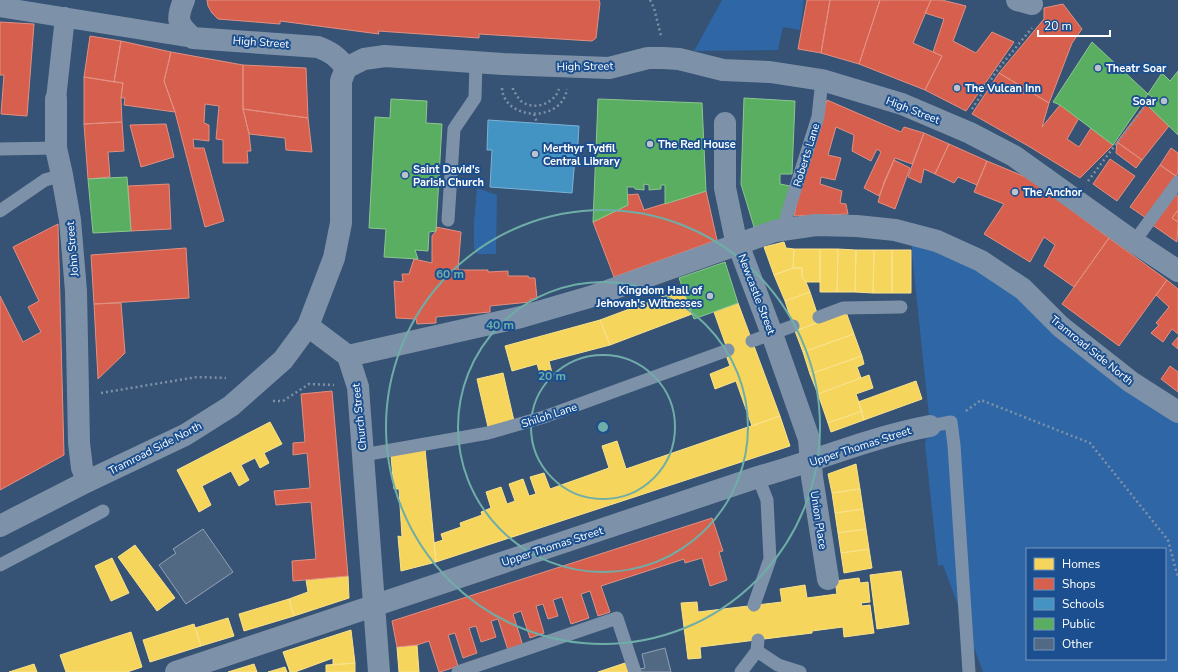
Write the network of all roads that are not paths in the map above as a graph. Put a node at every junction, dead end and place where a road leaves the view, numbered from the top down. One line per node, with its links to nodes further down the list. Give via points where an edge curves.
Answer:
1 (184, 0): 4 (street, via 179,12 179,22)
2 (0, 7): 3 (street, High Street)
3 (64, 16): 4 (street, High Street); 8 (street, John Street)
4 (193, 38): 6 (street, High Street, via 318,46 338,58)
5 (476, 62): 6 (street, High Street, via 385,56 364,58); 7 (street, High Street, via 609,68 648,58 663,58 679,59 723,70 770,72); 15 (lane, via 475,98 454,129)
6 (346, 68): 22 (street, via 341,81 341,223 334,258)
7 (822, 80): 16 (lane, Roberts Lane, via 818,117 787,215); 17 (street, High Street, via 902,104 1014,156)
8 (56, 99): 10 (street, John Street)
9 (725, 123): 18 (street, Newcastle Street, via 725,188)
10 (56, 148): 11 (lane); 12 (street, John Street)
11 (0, 149)
12 (62, 175): 14 (lane, via 45,180); 32 (street, John Street, via 70,220 76,291 79,442 82,468)
13 (1178, 182): 17 (lane)
14 (0, 211)
15 (448, 220)
16 (785, 230): 18 (street, Tramroad Side North); 27 (street, Tramroad Side North, via 816,225 895,230 937,241 981,261 1023,289 1061,327 1125,377)
17 (1134, 242): 19 (street, High Street)
18 (738, 244): 24 (street, Newcastle Street); 26 (street, Tramroad Side North, via 593,296 522,317)
19 (1178, 271)
20 (901, 307): 21 (lane, via 844,308)
21 (819, 317)
22 (308, 326): 26 (street); 32 (street, Tramroad Side North, via 283,360 230,406 185,435)
23 (794, 326): 24 (lane)
24 (762, 338): 30 (street, Newcastle Street, via 809,439)
25 (728, 350): 29 (lane, Shiloh Lane, via 544,418 488,433)
26 (348, 356): 29 (street, Church Street, via 358,387)
27 (1178, 412)
28 (930, 426): 30 (street, Upper Thomas Street, via 897,432); 45 (lane, via 951,422)
29 (363, 455): 38 (street, Church Street)
30 (811, 461): 31 (street, Upper Thomas Street); 36 (street, Union Place)
31 (758, 477): 37 (lane, via 767,500 770,559); 38 (street, Upper Thomas Street)
32 (88, 481): 34 (street, Tramroad Side North)
33 (103, 511): 35 (lane)
34 (0, 526)
35 (0, 565)
36 (828, 579)
37 (754, 605)
38 (374, 606): 39 (street, Upper Thomas Street); 40 (street, Church Street)
39 (176, 672)
40 (379, 672)
41 (458, 672): 42 (lane, via 617,618)
42 (635, 672)
43 (741, 672): 44 (lane, via 758,646 778,665)
44 (800, 672)
45 (969, 672)

